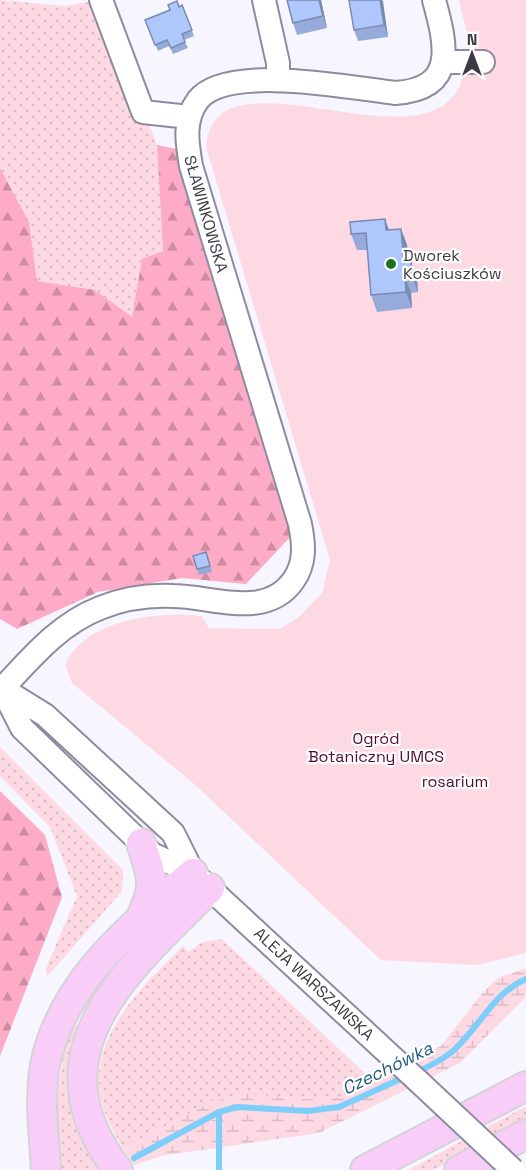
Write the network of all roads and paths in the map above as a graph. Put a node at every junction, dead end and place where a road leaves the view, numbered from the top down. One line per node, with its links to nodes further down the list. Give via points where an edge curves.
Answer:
1 (100, 0): 7 (street, via 143,112)
2 (264, 0): 6 (street)
3 (434, 0): 4 (street, via 444,38)
4 (444, 62): 5 (street); 6 (street, via 434,79 412,92 395,93)
5 (483, 62)
6 (278, 71): 7 (street, via 208,90)
7 (189, 117): 8 (street, SŁAWINKOWSKA, via 191,166 303,541 293,559 270,584 222,601 157,596 101,608 48,640)
8 (1, 688): 9 (street, ALEJA WARSZAWSKA, via 22,728); 10 (street, ALEJA WARSZAWSKA, via 45,715 172,833)
9 (141, 843): 10 (street, ALEJA WARSZAWSKA, via 152,854); 11 (main road, via 152,895)
10 (201, 881): 11 (main road); 15 (main road, via 116,989 85,1048 81,1094 92,1126); 18 (street, ALEJA WARSZAWSKA, bridge)
11 (141, 917): 14 (main road, via 81,984 56,1032 45,1064 43,1085)
12 (526, 1086): 16 (main road)
13 (526, 1134): 17 (main road)
14 (46, 1170)
15 (118, 1170)
16 (365, 1170)
17 (459, 1170)
18 (513, 1170)

